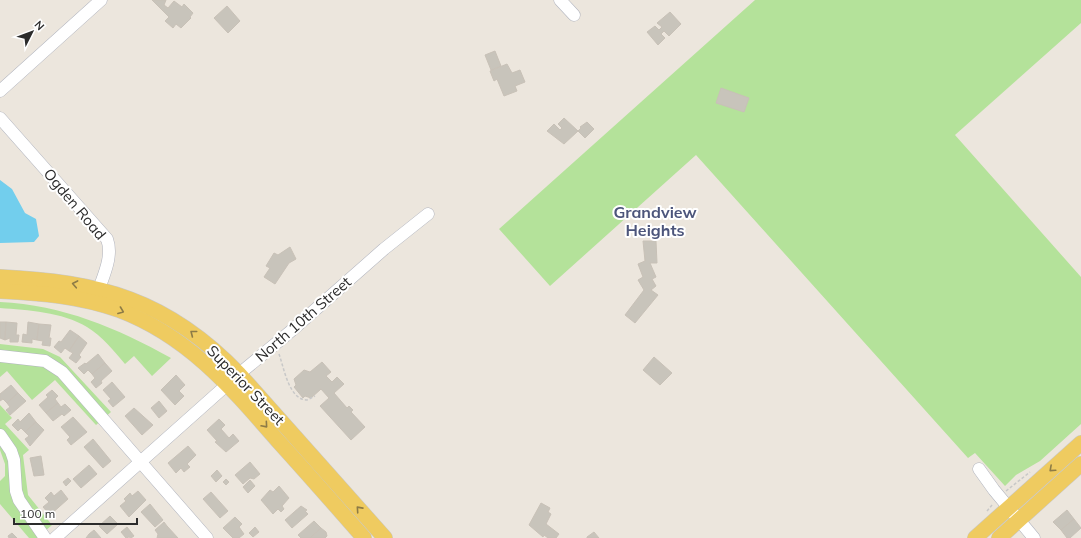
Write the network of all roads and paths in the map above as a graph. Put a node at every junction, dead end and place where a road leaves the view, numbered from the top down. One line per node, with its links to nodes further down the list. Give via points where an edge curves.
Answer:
1 (101, 0): 4 (street)
2 (560, 0): 3 (street)
3 (574, 15)
4 (0, 91)
5 (0, 118): 8 (street, Ogden Road, via 107,239 109,258)
6 (428, 214): 13 (street, North 10th Street)
7 (0, 277): 8 (main road, Superior Street, one-way to 7, via 41,279)
8 (99, 288): 10 (street, Ogden Road); 13 (main road, Superior Street, one-way to 8, via 223,357 188,329 134,299)
9 (0, 291): 10 (main road, Superior Street, via 47,293)
10 (95, 303): 13 (main road, Superior Street, one-way to 13, via 118,310 160,330)
11 (279, 354): 14 (path, via 290,386 299,398 307,400)
12 (0, 356): 17 (street, via 36,359 54,365)
13 (234, 379): 17 (street, North 10th Street); 24 (main road, Superior Street, one-way to 24); 25 (main road, Superior Street, one-way to 13)
14 (315, 396)
15 (0, 435): 21 (street, via 14,460 19,500)
16 (1081, 443): 20 (main road, one-way to 20)
17 (140, 462): 22 (street, North 10th Street); 23 (street)
18 (1081, 464): 20 (main road)
19 (979, 469): 20 (street)
20 (1014, 514): 26 (main road); 27 (main road); 28 (street)
21 (45, 538)
22 (55, 538)
23 (207, 538)
24 (364, 538)
25 (385, 538)
26 (975, 538)
27 (999, 538)
28 (1034, 538)

